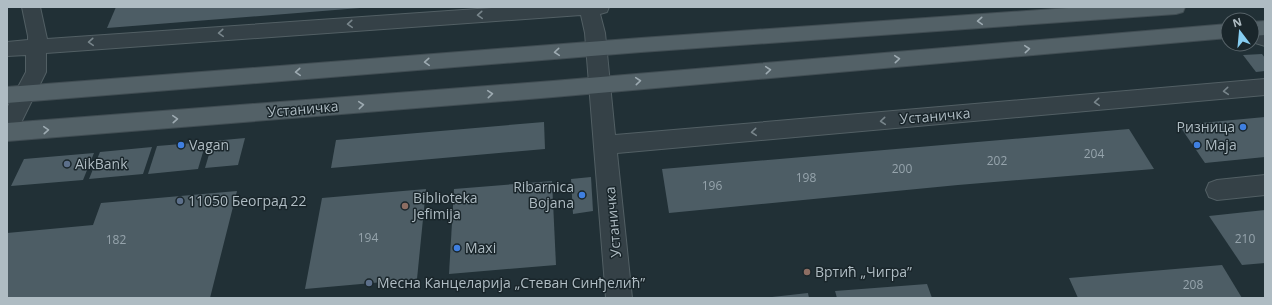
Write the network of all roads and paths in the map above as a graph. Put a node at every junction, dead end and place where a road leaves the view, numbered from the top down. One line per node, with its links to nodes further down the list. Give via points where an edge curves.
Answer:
1 (32, 7): 9 (lane, via 37,28)
2 (593, 7): 8 (lane, Устаничка); 9 (lane, one-way to 9)
3 (1176, 7): 4 (main road)
4 (1118, 11): 6 (main road); 8 (main road, one-way to 8)
5 (1220, 32): 6 (main road, Устаничка)
6 (1137, 40): 10 (main road, Устаничка, one-way to 6)
7 (7, 49): 9 (lane)
8 (596, 49): 10 (lane, Устаничка); 12 (main road, one-way to 12)
9 (36, 52): 12 (lane, via 36,72)
10 (599, 85): 14 (main road, Устаничка, one-way to 10); 15 (lane, Устаничка)
11 (1265, 87): 15 (lane, Устаничка, one-way to 15)
12 (12, 96): 13 (lane)
13 (7, 129)
14 (7, 132)
15 (605, 145): 18 (lane, Устаничка)
16 (1265, 185): 17 (lane)
17 (1217, 190)
18 (620, 298)

